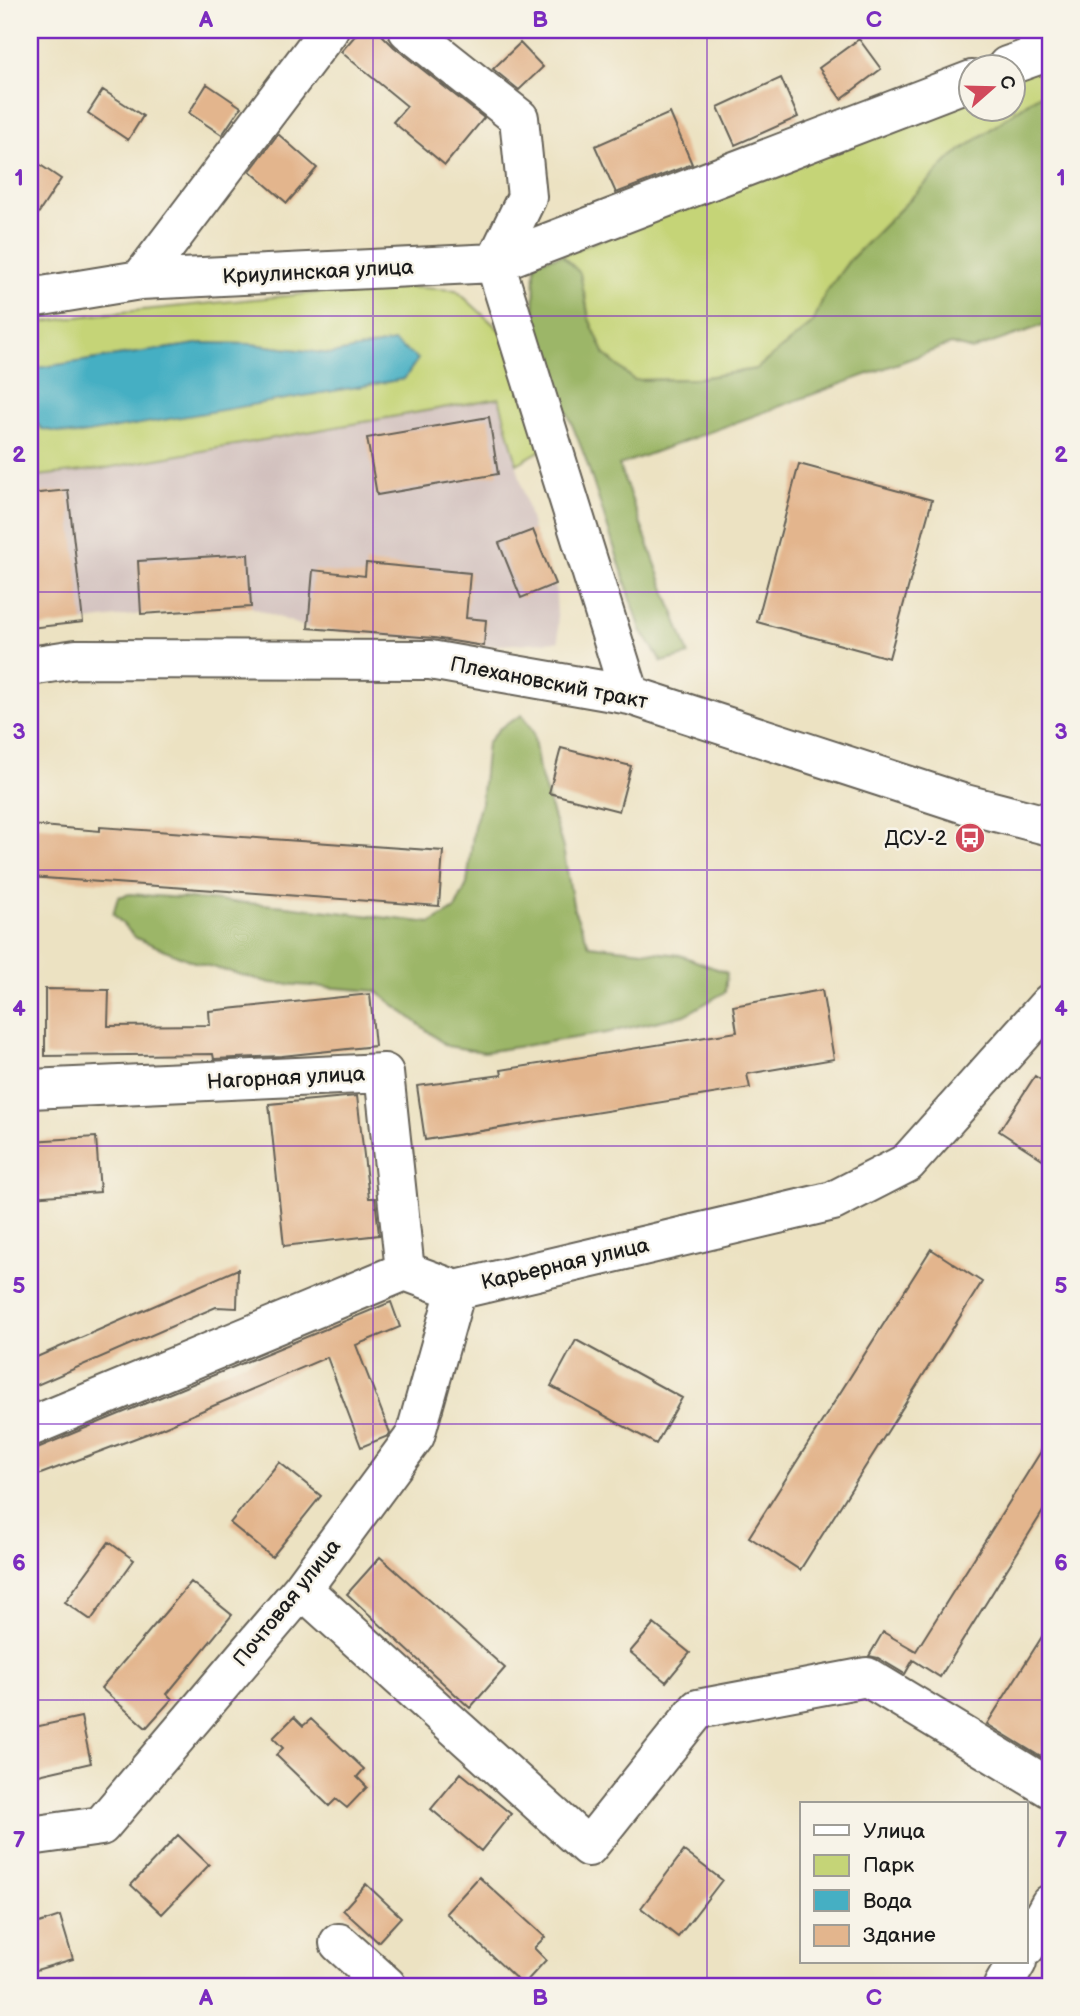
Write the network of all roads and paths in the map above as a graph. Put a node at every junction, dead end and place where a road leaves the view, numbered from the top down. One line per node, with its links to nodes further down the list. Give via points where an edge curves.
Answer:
1 (329, 30): 7 (street)
2 (408, 30): 6 (street, via 519,118 527,197)
3 (1050, 53): 4 (street)
4 (1028, 59)
5 (958, 85): 6 (street, Криулинская улица)
6 (495, 263): 7 (street, Криулинская улица); 10 (street)
7 (140, 280): 8 (street, Криулинская улица)
8 (30, 298)
9 (30, 666): 10 (street, Плехановский тракт, via 76,659 430,660)
10 (630, 695): 11 (street, Плехановский тракт, via 965,804)
11 (1050, 825)
12 (1050, 1003): 15 (street, Карьерная улица, via 907,1163 833,1201)
13 (30, 1089): 14 (street, Нагорная улица, via 384,1073)
14 (405, 1271): 15 (street, Карьерная улица); 16 (street)
15 (456, 1290): 17 (street, Почтовая улица, via 415,1436)
16 (30, 1427)
17 (302, 1589): 18 (street, via 588,1847 698,1709 867,1677); 19 (street, Почтовая улица, via 100,1826)
18 (1050, 1788)
19 (30, 1836)
20 (1050, 1904): 22 (street)
21 (339, 1943): 24 (street)
22 (1028, 1943)
23 (1016, 1964): 25 (street)
24 (387, 1986)
25 (1003, 1986)

